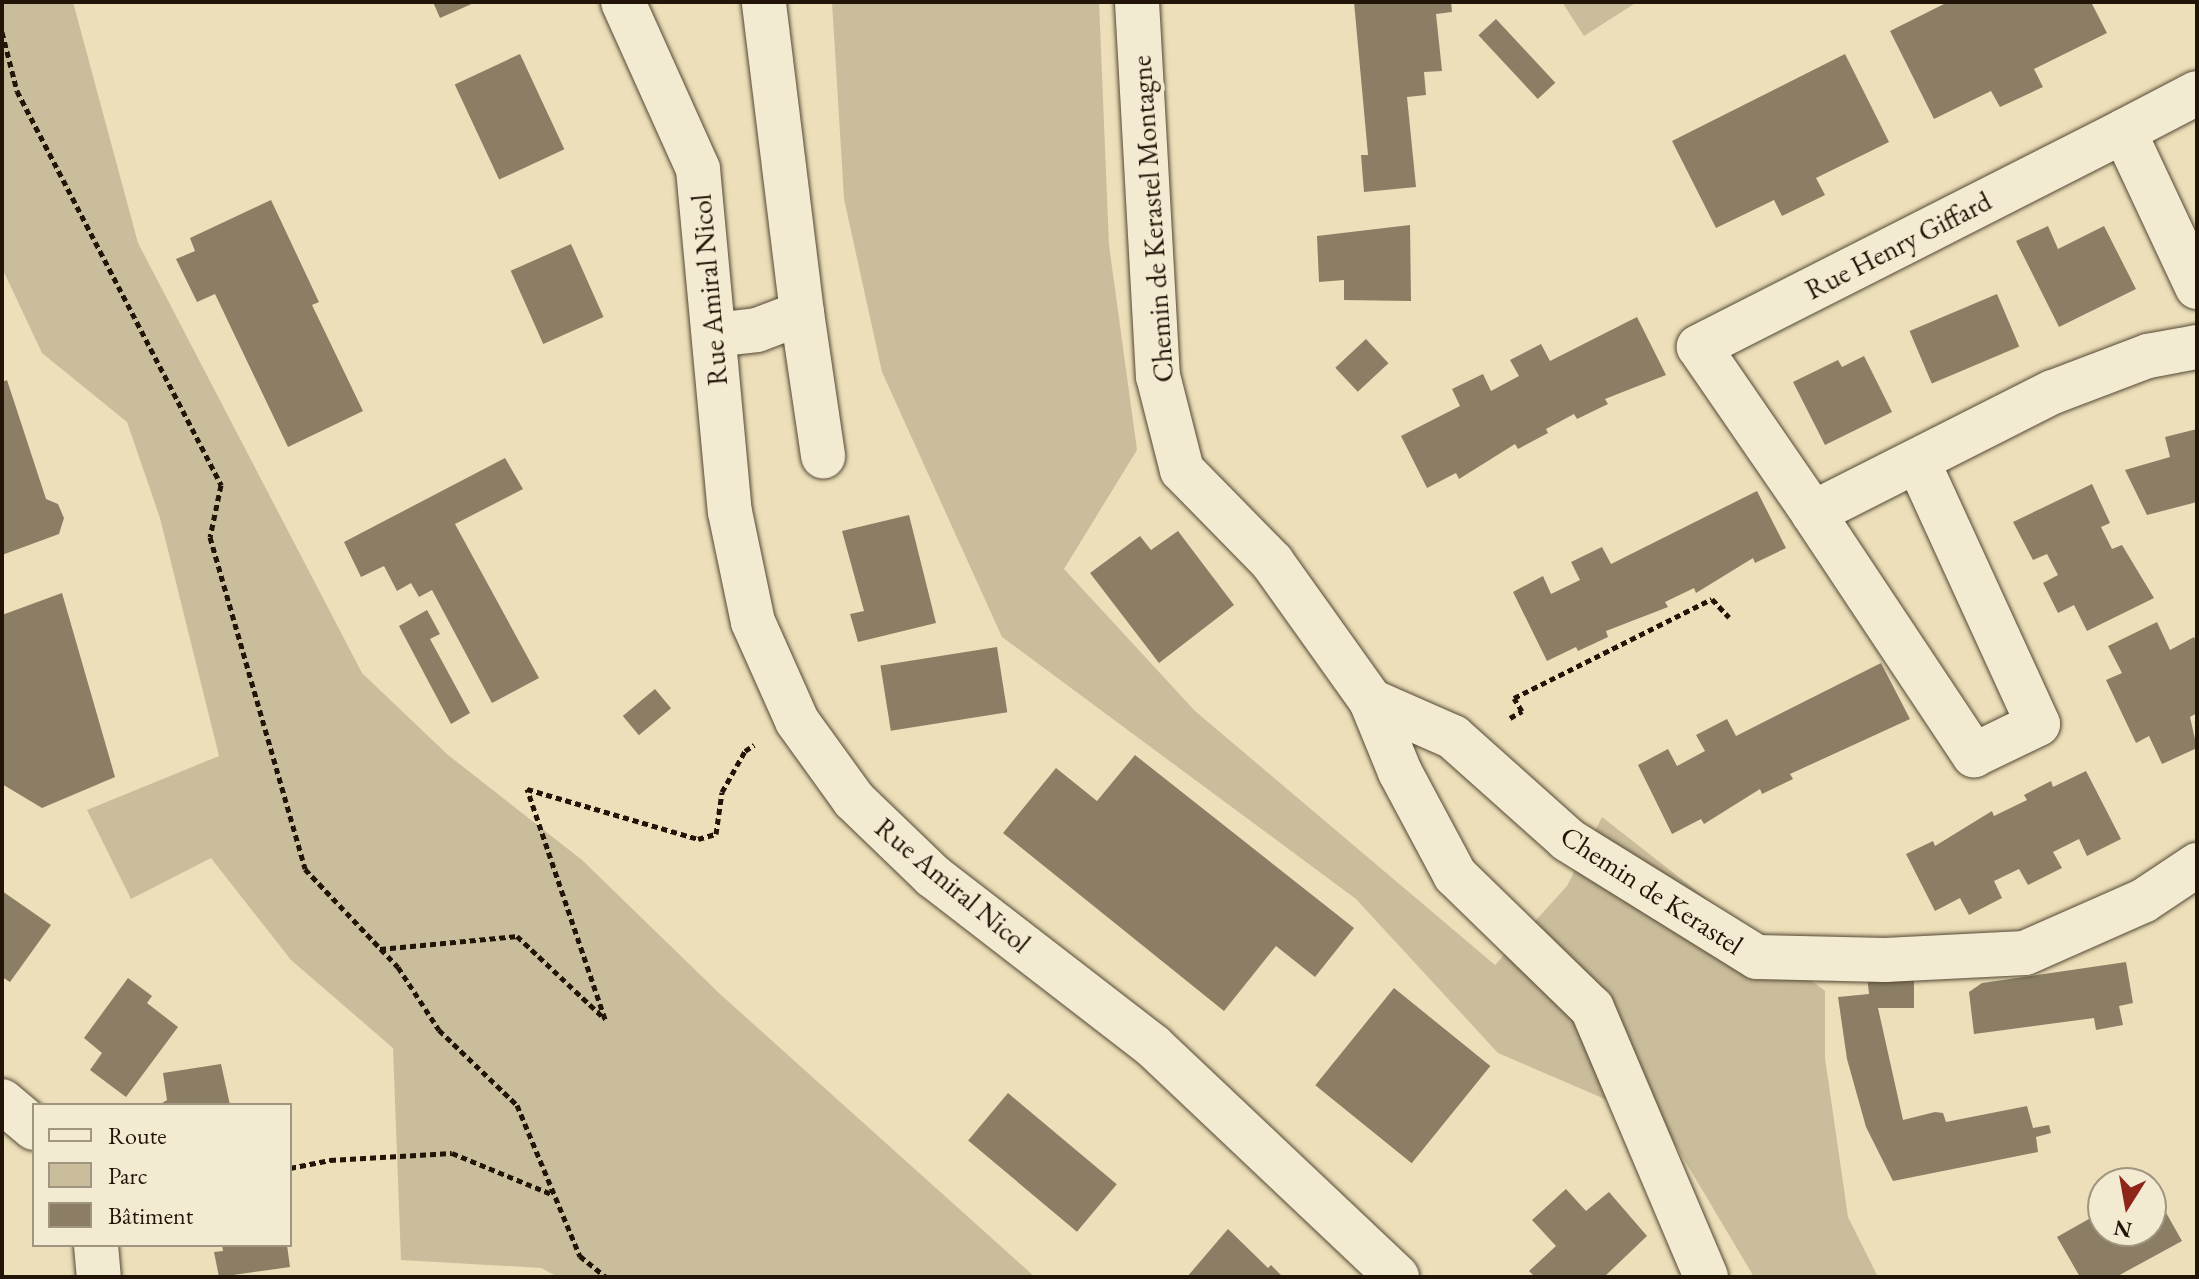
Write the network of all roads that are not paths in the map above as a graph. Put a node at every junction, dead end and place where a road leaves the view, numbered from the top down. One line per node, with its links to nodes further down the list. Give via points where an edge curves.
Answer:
1 (623, 2): 9 (street, Rue Amiral Nicol, via 698,169)
2 (747, 2): 4 (street)
3 (1137, 2): 14 (street, Chemin de Kerastel Montagne, via 1158,376 1182,470 1272,562)
4 (766, 20): 8 (street)
5 (2197, 93): 6 (street)
6 (2124, 131): 7 (street); 13 (street, Rue Henry Giffard, via 1699,347)
7 (2197, 287)
8 (802, 313): 9 (street, via 757,330); 11 (street)
9 (714, 335): 20 (street, Rue Amiral Nicol, via 730,512 753,622 797,721 838,777 933,876 1153,1046)
10 (2197, 347): 12 (street, via 2148,356 2053,392)
11 (823, 456)
12 (1918, 462): 13 (street); 13 (street, Rue Henry Giffard, via 2038,724 1974,755)
13 (1813, 513)
14 (1371, 701): 15 (street, Chemin de Kerastel, via 1453,737 1568,840 1757,957 1885,960 2025,953 2143,901); 21 (street, via 1400,772 1455,875 1592,1008)
15 (2197, 865)
16 (2, 1101): 17 (street)
17 (32, 1126)
18 (96, 1247): 19 (street)
19 (99, 1277)
20 (1397, 1277)
21 (1706, 1277)

